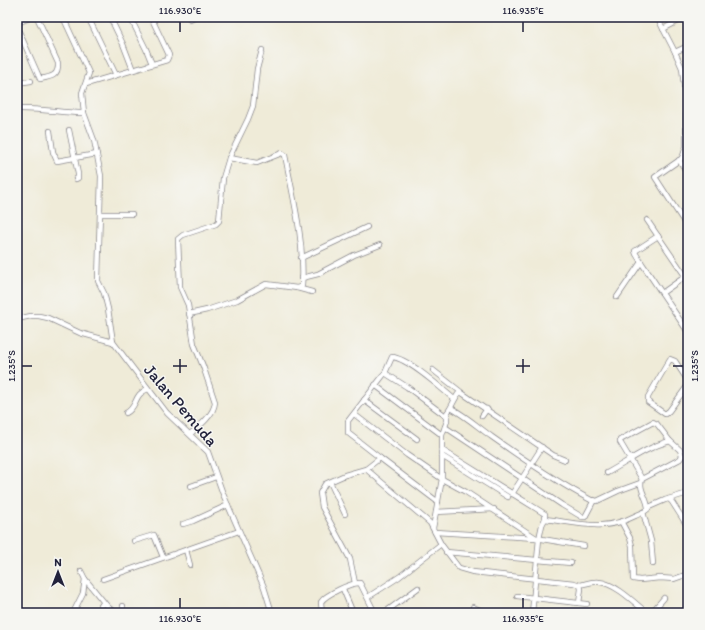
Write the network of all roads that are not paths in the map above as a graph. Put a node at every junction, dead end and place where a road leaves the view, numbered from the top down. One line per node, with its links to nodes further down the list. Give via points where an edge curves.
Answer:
1 (32, 17): 10 (street)
2 (37, 17): 11 (street, via 58,63 55,75 40,79)
3 (63, 17): 21 (street, Jalan Pemuda, via 89,74)
4 (88, 17): 18 (street)
5 (110, 17): 17 (street)
6 (130, 17): 16 (street)
7 (152, 17): 16 (street, via 168,55 167,60)
8 (657, 17): 12 (street)
9 (686, 17): 12 (street)
10 (17, 23)
11 (17, 27)
12 (663, 29): 15 (street)
13 (688, 46): 15 (street)
14 (262, 50): 28 (street, via 257,68 253,106)
15 (676, 52): 29 (street, via 682,68 686,103 686,147)
16 (152, 64): 17 (street)
17 (133, 70): 18 (street)
18 (116, 75): 21 (street)
19 (31, 82): 20 (street)
20 (17, 83)
21 (86, 84): 23 (street, Jalan Pemuda, via 82,93)
22 (17, 109): 23 (street)
23 (84, 113): 26 (street, Jalan Pemuda)
24 (69, 130): 27 (street)
25 (50, 131): 27 (street, via 57,161)
26 (97, 154): 27 (street); 32 (street, Jalan Pemuda, via 101,176)
27 (76, 158): 31 (street)
28 (229, 158): 39 (street, via 257,163 283,153 297,216); 47 (street, via 223,178 219,221 178,239 180,287)
29 (679, 160): 30 (street); 36 (street, via 655,177)
30 (688, 174)
31 (76, 179)
32 (100, 214): 33 (street); 50 (street, Jalan Pemuda, via 98,281 108,309)
33 (132, 214)
34 (647, 220): 37 (street)
35 (367, 227): 39 (street)
36 (688, 228)
37 (658, 236): 40 (street, via 635,251); 42 (street)
38 (380, 245): 41 (street, via 354,254 318,274)
39 (301, 258): 41 (street)
40 (641, 262): 45 (street); 46 (street)
41 (302, 278): 43 (street, via 302,286)
42 (687, 278): 45 (street)
43 (297, 288): 44 (street); 47 (street, via 266,284 237,300)
44 (312, 292)
45 (662, 293): 49 (street)
46 (617, 297)
47 (189, 314): 67 (street, via 194,344 215,402 212,412)
48 (17, 319): 50 (street, via 31,316 48,318 80,333)
49 (688, 332)
50 (113, 342): 56 (street, Jalan Pemuda)
51 (433, 370): 57 (street)
52 (384, 373): 54 (street); 58 (street, via 392,357 398,358); 65 (street)
53 (688, 381): 55 (street, via 675,361 670,359 648,397 648,402 665,414 670,411)
54 (375, 385): 59 (street); 68 (street)
55 (688, 385)
56 (148, 389): 62 (street, via 139,393 132,408); 67 (street, Jalan Pemuda, via 167,413)
57 (462, 392): 58 (street); 61 (street)
58 (454, 399): 60 (street)
59 (364, 400): 63 (street); 69 (street)
60 (451, 408): 65 (street); 77 (street)
61 (487, 410): 64 (street); 71 (street)
62 (126, 413)
63 (354, 414): 74 (street, via 348,421 348,433); 82 (street)
64 (482, 416)
65 (447, 417): 66 (street)
66 (445, 427): 68 (street); 81 (street)
67 (190, 434): 80 (street, Jalan Pemuda, via 208,452)
68 (442, 435): 72 (street)
69 (416, 438)
70 (670, 440): 76 (street); 76 (street, via 653,422 620,440); 83 (street, via 680,450 681,458)
71 (542, 447): 75 (street); 77 (street)
72 (442, 450): 73 (street); 87 (street)
73 (442, 456): 82 (street); 87 (street)
74 (380, 458): 78 (street); 90 (street)
75 (565, 460)
76 (630, 460): 79 (street); 83 (street)
77 (531, 464): 81 (street); 89 (street)
78 (366, 469): 84 (street, via 346,474); 101 (street, via 430,523)
79 (607, 473)
80 (216, 477): 85 (street); 91 (street, Jalan Pemuda)
81 (522, 478): 87 (street); 89 (street, via 582,517 588,514)
82 (442, 479): 90 (street); 93 (street)
83 (641, 481): 89 (street, via 597,501); 92 (street, via 641,489)
84 (330, 482): 96 (street); 119 (street, via 322,489 320,500 350,559)
85 (191, 486)
86 (688, 493): 88 (street)
87 (510, 495): 97 (street, via 545,514)
88 (669, 499): 92 (street); 100 (street)
89 (594, 500)
90 (438, 502): 94 (street)
91 (228, 505): 99 (street); 102 (street, Jalan Pemuda)
92 (649, 506): 95 (street)
93 (494, 509): 94 (street); 103 (street)
94 (436, 512): 101 (street)
95 (643, 512): 98 (street); 112 (street, via 652,548)
96 (345, 514)
97 (545, 519): 98 (street, via 592,526); 103 (street)
98 (622, 523): 115 (street, via 632,546 633,579 674,579)
99 (183, 524)
100 (688, 527)
101 (434, 530): 103 (street); 105 (street)
102 (239, 531): 107 (street); 138 (street, Jalan Pemuda, via 264,587)
103 (538, 538): 106 (street); 110 (street)
104 (134, 541): 109 (street, via 154,536)
105 (441, 544): 108 (street); 126 (street, via 399,577)
106 (584, 546)
107 (186, 550): 109 (street); 113 (street)
108 (446, 552): 110 (street); 118 (street, via 459,568)
109 (163, 557): 117 (street)
110 (537, 560): 111 (street); 118 (street)
111 (571, 563)
112 (653, 564)
113 (190, 565)
114 (80, 571): 116 (street)
115 (688, 574)
116 (85, 579): 121 (street); 124 (street)
117 (103, 579)
118 (536, 579): 120 (street); 127 (street)
119 (354, 583): 123 (street); 126 (street, via 360,583)
120 (580, 585): 130 (street); 145 (street, via 604,583)
121 (90, 586): 124 (street); 129 (street)
122 (418, 588): 142 (street)
123 (343, 589): 139 (street, via 322,600); 140 (street)
124 (83, 593): 134 (street)
125 (516, 596): 127 (street)
126 (368, 597): 141 (street)
127 (534, 597): 130 (street); 144 (street)
128 (664, 598): 146 (street)
129 (103, 603): 135 (street); 136 (street)
130 (579, 603): 131 (street)
131 (587, 604)
132 (124, 606): 137 (street)
133 (473, 607): 143 (street)
134 (73, 613)
135 (96, 613)
136 (115, 613)
137 (123, 613)
138 (272, 613)
139 (322, 613)
140 (353, 613)
141 (375, 613)
142 (384, 613)
143 (486, 613)
144 (532, 613)
145 (647, 613)
146 (651, 613)

